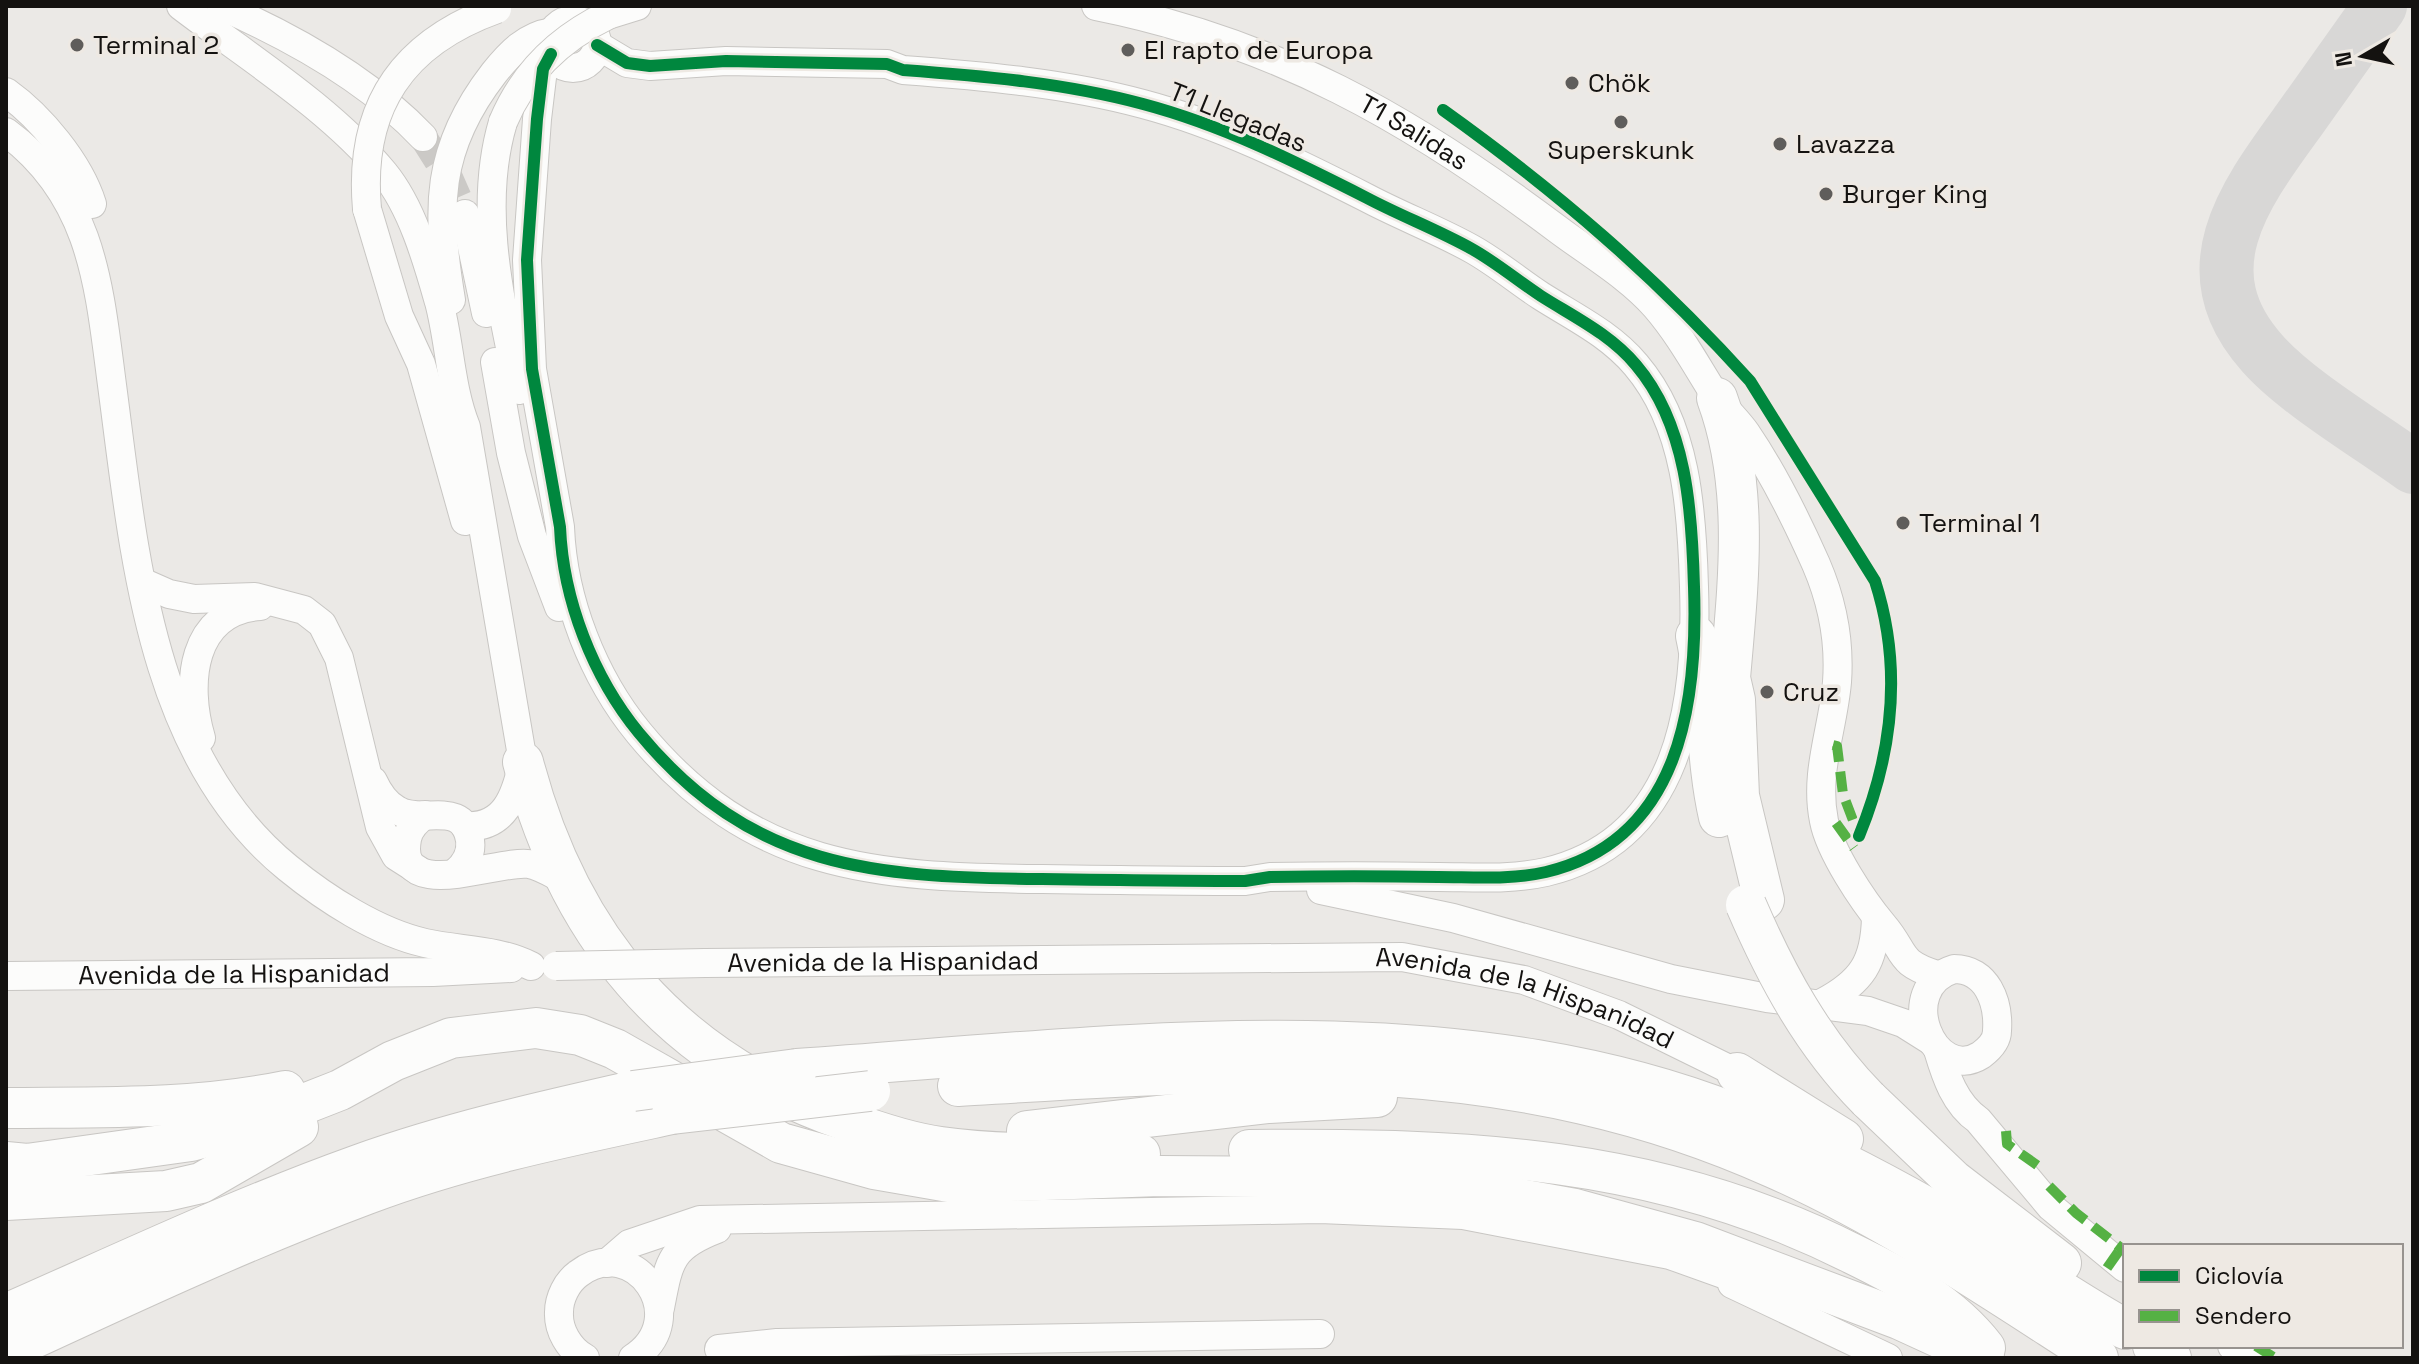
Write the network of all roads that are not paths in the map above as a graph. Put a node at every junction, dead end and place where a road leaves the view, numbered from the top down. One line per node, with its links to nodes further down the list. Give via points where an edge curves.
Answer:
1 (181, 6): 13 (street, via 314,108 385,174 404,205 439,303 457,405)
2 (221, 6): 9 (street, via 354,77)
3 (511, 6): 16 (street, bridge, via 455,27 418,52 388,89 365,157 367,209 399,316 421,364 469,537)
4 (637, 6): 14 (street, bridge, via 584,27 560,43 521,87 503,122 492,171 493,238 525,423 549,528)
5 (1096, 6): 12 (street, T1 Salidas, via 1165,20 1314,74 1447,151 1654,304)
6 (551, 43): 13 (street, T1 Llegadas, via 533,35 506,58 480,91 449,151 440,218 469,403); 14 (street, via 537,119 527,260 532,369); 19 (street, T1 Llegadas, via 562,22 574,20 588,25 597,45 627,63 887,64 1055,85 1168,111 1286,157 1424,223 1601,332 1635,364 1676,431)
7 (6, 92): 11 (street, via 41,123 90,198 95,215)
8 (6, 132): 11 (street, via 58,182)
9 (423, 137)
10 (465, 214): 18 (street, via 532,536 557,604)
11 (94, 268): 15 (street)
12 (1717, 398): 29 (highway, via 1730,440 1740,529 1730,678 1739,796); 30 (street, T1 Salidas, via 1746,434 1786,501 1828,596 1837,681 1820,780 1824,823 1836,854)
13 (466, 427): 16 (street)
14 (561, 553): 18 (street)
15 (142, 578): 17 (street, via 169,594 194,599 255,597); 22 (street, via 158,660 183,728)
16 (493, 592): 20 (street)
17 (281, 605): 21 (street, via 304,610 329,635); 22 (street, via 244,607 225,617 206,633 197,650 197,725)
18 (582, 630): 28 (street, via 617,702 675,773 737,820 806,853 866,869 946,878)
19 (1696, 636): 28 (street, via 1685,725 1660,789 1618,836 1569,865 1506,878); 29 (highway, via 1712,783 1728,854)
20 (523, 762): 24 (street, via 518,786 500,817); 27 (highway, via 539,822)
21 (365, 766): 23 (street, via 395,810); 25 (street, via 388,844)
22 (215, 789): 31 (street, via 287,868 370,921 423,943 509,955)
23 (425, 815): 24 (street, via 447,814); 25 (street, via 406,841)
24 (465, 826): 26 (street, via 471,848)
25 (418, 870): 26 (street, via 436,877)
26 (455, 873): 27 (street, via 528,864)
27 (563, 879): 41 (highway, via 618,963 667,1017 711,1053 812,1109)
28 (1245, 881): 34 (street, via 1336,891 1671,979)
29 (1755, 902): 54 (highway, bridge, via 1868,1099 1989,1209 2088,1283)
30 (1876, 917): 32 (street, T1 Salidas, via 1901,956 1915,968); 34 (street, via 1875,944 1865,970 1846,990)
31 (544, 966): 33 (street, Avenida de la Hispanidad); 39 (street, Avenida de la Hispanidad, bridge, via 1402,957 1524,980 1619,1015)
32 (1937, 975): 36 (street, via 1923,1002); 37 (street, via 1963,969 1989,987 1997,1034 1990,1049)
33 (6, 976)
34 (1822, 1003): 36 (street, via 1903,1023)
35 (486, 1035): 38 (highway, via 451,1038); 45 (highway, via 536,1028 580,1035 615,1049 781,1143); 46 (highway, via 315,1118 201,1183 166,1191)
36 (1934, 1045): 37 (street, via 1950,1059); 42 (street, via 1953,1089)
37 (1976, 1058): 42 (street, via 1973,1096)
38 (393, 1061): 40 (highway, via 243,1099 178,1106); 44 (highway, via 340,1090 191,1141 42,1162)
39 (1737, 1073): 48 (highway, via 1909,1180)
40 (6, 1108)
41 (868, 1109): 43 (highway, via 939,1147); 58 (highway, bridge, via 672,1114 554,1139 369,1193 209,1258); 65 (highway, via 1205,1071 1335,1071 1482,1083 1553,1097 1652,1122 1774,1167 1912,1239)
42 (1978, 1120): 51 (street, via 2051,1207)
43 (1141, 1154): 45 (highway, via 1036,1164); 64 (highway, via 1349,1149 1568,1164 1719,1197 1777,1218 1909,1282 1942,1305)
44 (6, 1162)
45 (874, 1169): 63 (highway, via 955,1183 1292,1177 1486,1193 1575,1209 1695,1242 1899,1319)
46 (6, 1200)
47 (743, 1218): 49 (street, via 1320,1209 1463,1215); 50 (street, via 700,1220 659,1231 629,1244); 52 (street, via 688,1240 669,1261)
48 (1958, 1225): 53 (highway, bridge, via 1828,1155 1733,1113 1643,1083 1481,1052 1305,1040 1202,1041 797,1069 633,1091 529,1114 357,1165); 55 (highway)
49 (1670, 1255): 61 (street); 62 (street)
50 (607, 1263): 52 (street, via 639,1273 655,1291); 59 (street, via 590,1266 564,1290 561,1328)
51 (2123, 1266)
52 (660, 1308): 60 (street, via 654,1338)
53 (6, 1314)
54 (2123, 1321)
55 (2123, 1328)
56 (1320, 1334): 57 (street, via 777,1343)
57 (719, 1349)
58 (6, 1351)
59 (583, 1358)
60 (633, 1358)
61 (1888, 1358)
62 (1956, 1358)
63 (1984, 1358)
64 (1992, 1358)
65 (2098, 1358)

